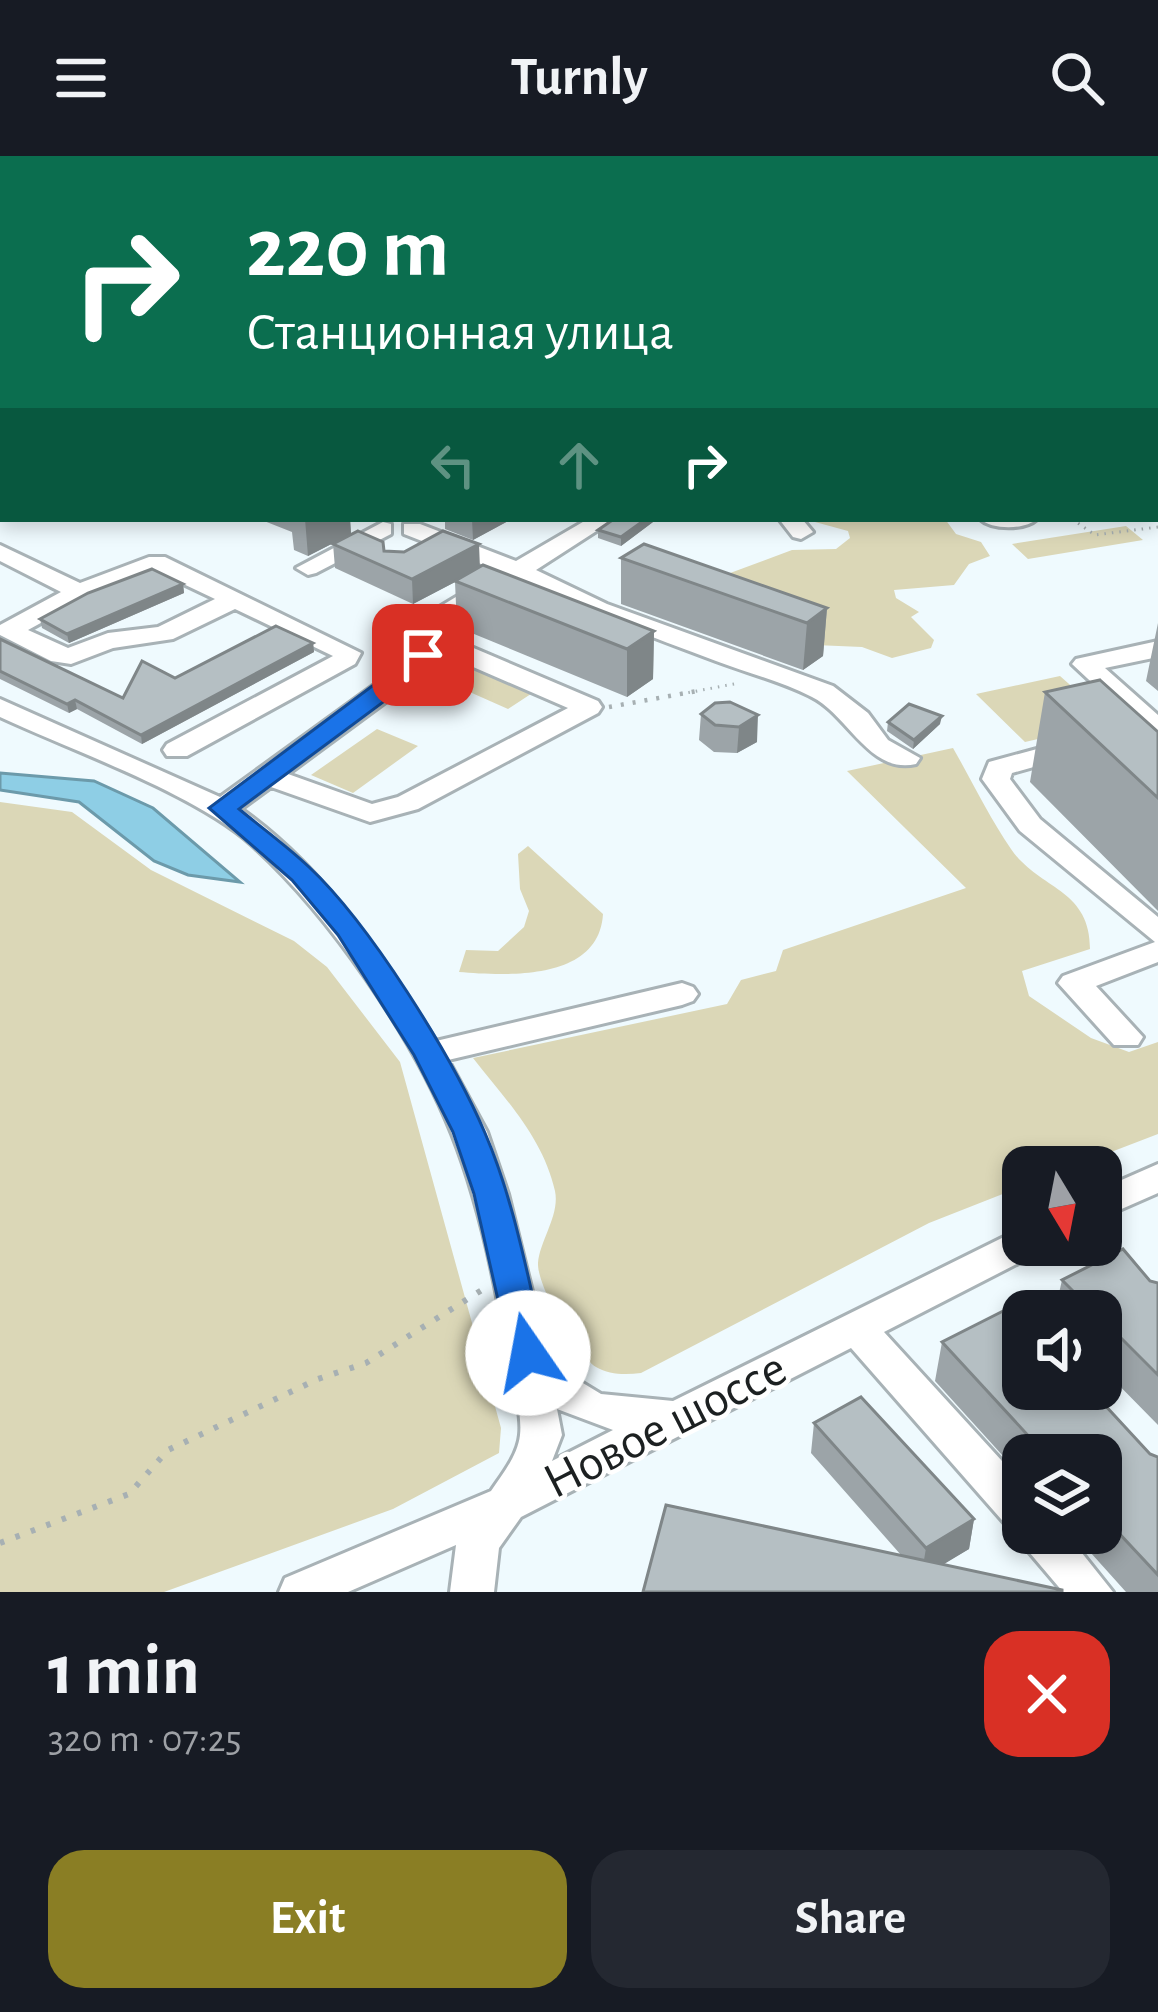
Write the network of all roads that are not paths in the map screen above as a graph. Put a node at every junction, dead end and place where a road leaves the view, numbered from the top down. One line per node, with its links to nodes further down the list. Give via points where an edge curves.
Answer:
1 (365, 522): 4 (street)
2 (599, 522): 9 (street)
3 (420, 524): 4 (street); 5 (street)
4 (383, 529): 8 (street)
5 (443, 541): 7 (street); 9 (street)
6 (0, 552): 10 (street)
7 (412, 558)
8 (308, 568)
9 (517, 570): 12 (street, via 440,617); 17 (street, via 598,609 824,692 878,746)
10 (79, 592): 11 (street, via 157,562); 11 (street, via 9,629 71,656 108,641 164,634)
11 (235, 599): 16 (street, via 348,653 346,659)
12 (431, 639): 18 (street, via 409,672); 18 (street, via 589,707 408,803 370,813)
13 (1158, 649): 15 (street, via 1085,664)
14 (0, 707): 19 (street)
15 (1158, 730): 20 (street, via 1011,761 995,779 1030,825)
16 (177, 750)
17 (906, 758)
18 (265, 776): 19 (street)
19 (222, 808): 24 (street, via 301,874 349,930)
20 (1158, 934)
21 (1158, 951): 23 (street, via 1074,983)
22 (682, 994): 24 (street)
23 (1126, 1037)
24 (428, 1054): 29 (street, via 469,1132)
25 (1158, 1177): 26 (street)
26 (1122, 1195)
27 (1002, 1254): 28 (street, Новое шоссе)
28 (855, 1326): 30 (street, Новое шоссе); 33 (street)
29 (528, 1353): 30 (street, via 548,1383 600,1413); 31 (street)
30 (684, 1413): 32 (street, Новое шоссе)
31 (539, 1450): 32 (street); 34 (street)
32 (578, 1467): 34 (street, Новое шоссе)
33 (1002, 1490)
34 (503, 1504): 36 (street, Новое шоссе); 37 (street, via 478,1543)
35 (1058, 1554): 38 (street)
36 (301, 1592)
37 (472, 1592)
38 (1091, 1592)

